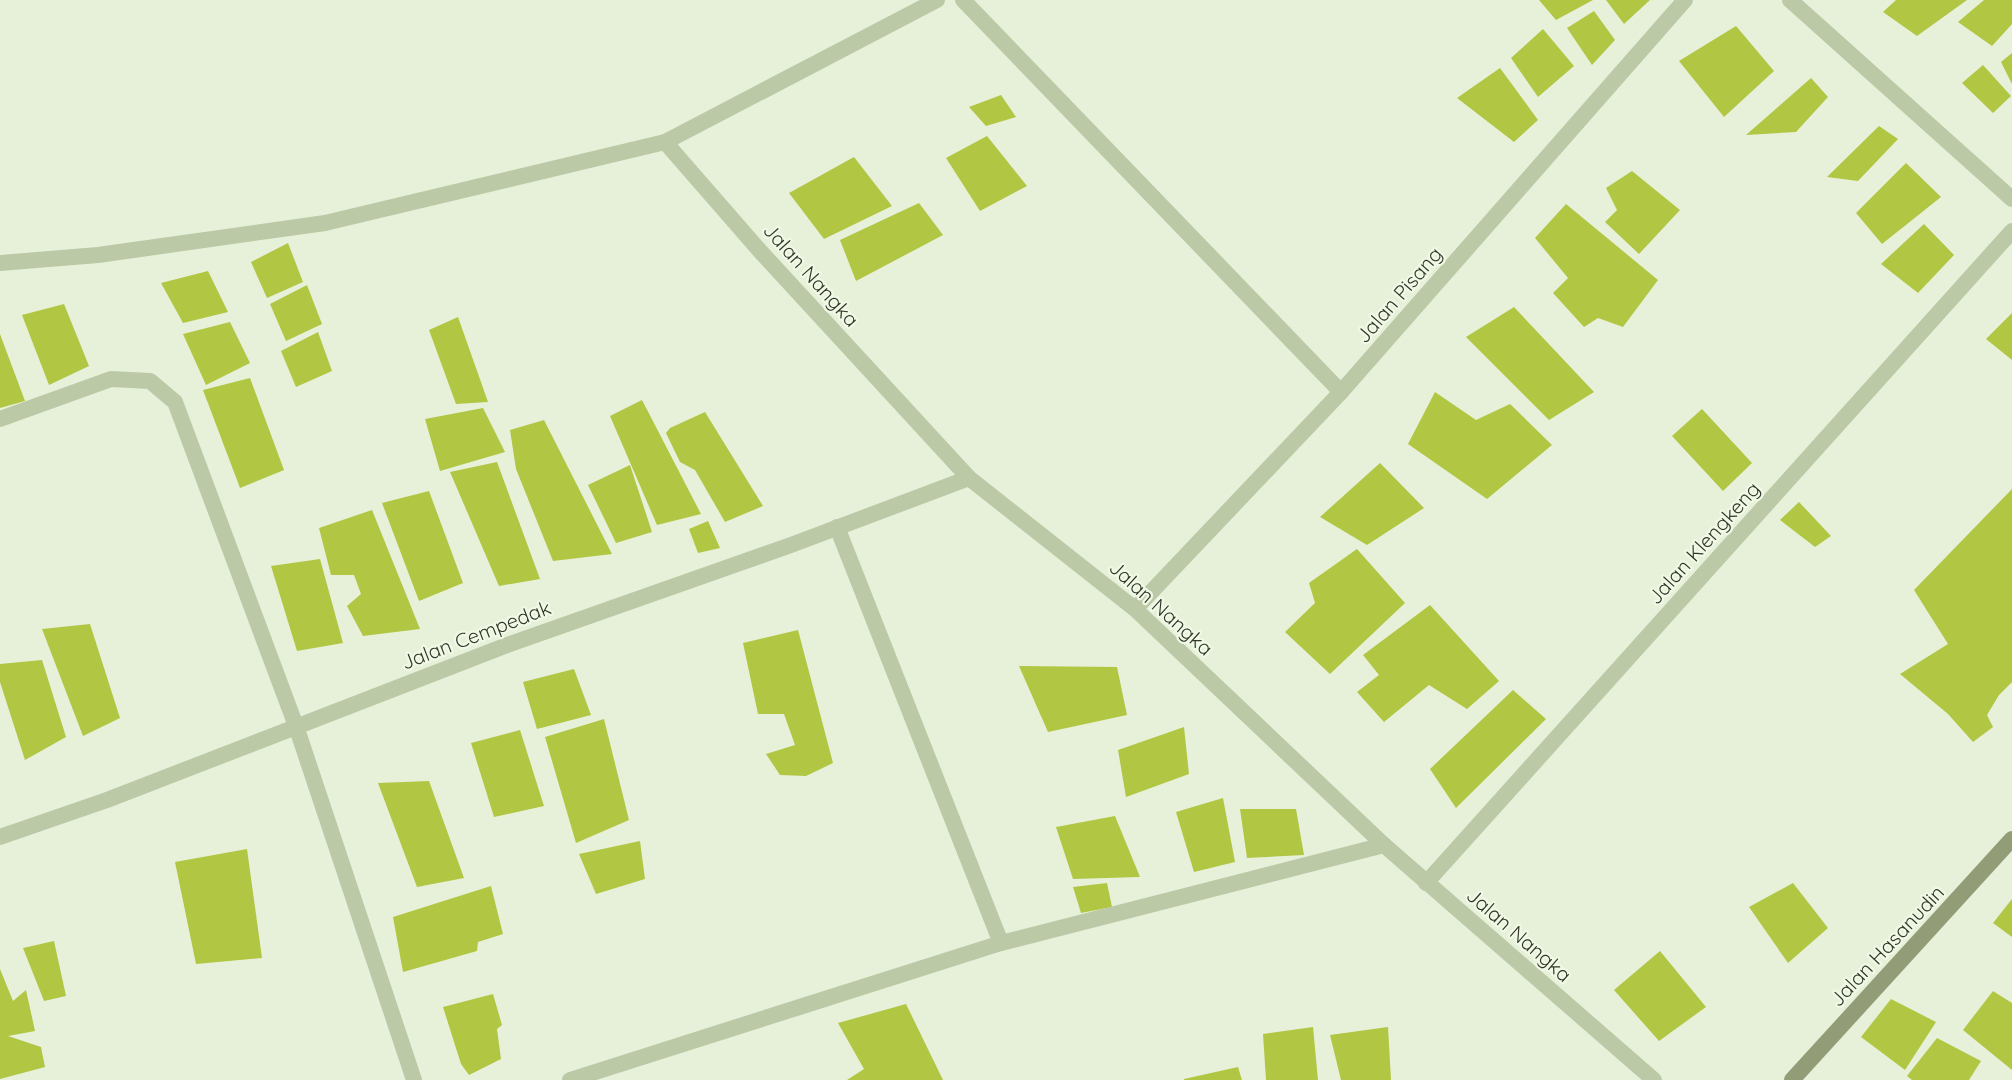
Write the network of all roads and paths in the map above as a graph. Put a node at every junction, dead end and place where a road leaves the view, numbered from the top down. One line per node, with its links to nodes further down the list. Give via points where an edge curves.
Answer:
1 (937, 0): 5 (street)
2 (963, 0): 9 (street)
3 (1685, 0): 9 (street, Jalan Pisang)
4 (1790, 0): 6 (street)
5 (665, 142): 8 (street, via 325,223 98,255); 11 (street, Jalan Nangka)
6 (2012, 199)
7 (2012, 231): 18 (street, Jalan Klengkeng)
8 (0, 263)
9 (1341, 392): 13 (street, Jalan Pisang)
10 (0, 419): 14 (street, via 111,379 150,381 175,402)
11 (969, 478): 12 (street, Jalan Cempedak); 13 (street, Jalan Nangka)
12 (837, 527): 14 (street, Jalan Cempedak, via 510,644); 19 (street)
13 (1136, 609): 17 (street, Jalan Nangka)
14 (296, 726): 15 (street, Jalan Cempedak); 20 (street)
15 (0, 837)
16 (2012, 839): 23 (main road, Jalan Hasanudin)
17 (1384, 845): 18 (street, Jalan Nangka); 19 (street)
18 (1426, 883): 22 (street, Jalan Nangka)
19 (1001, 942): 21 (street)
20 (414, 1080)
21 (570, 1080)
22 (1654, 1080)
23 (1792, 1080)

